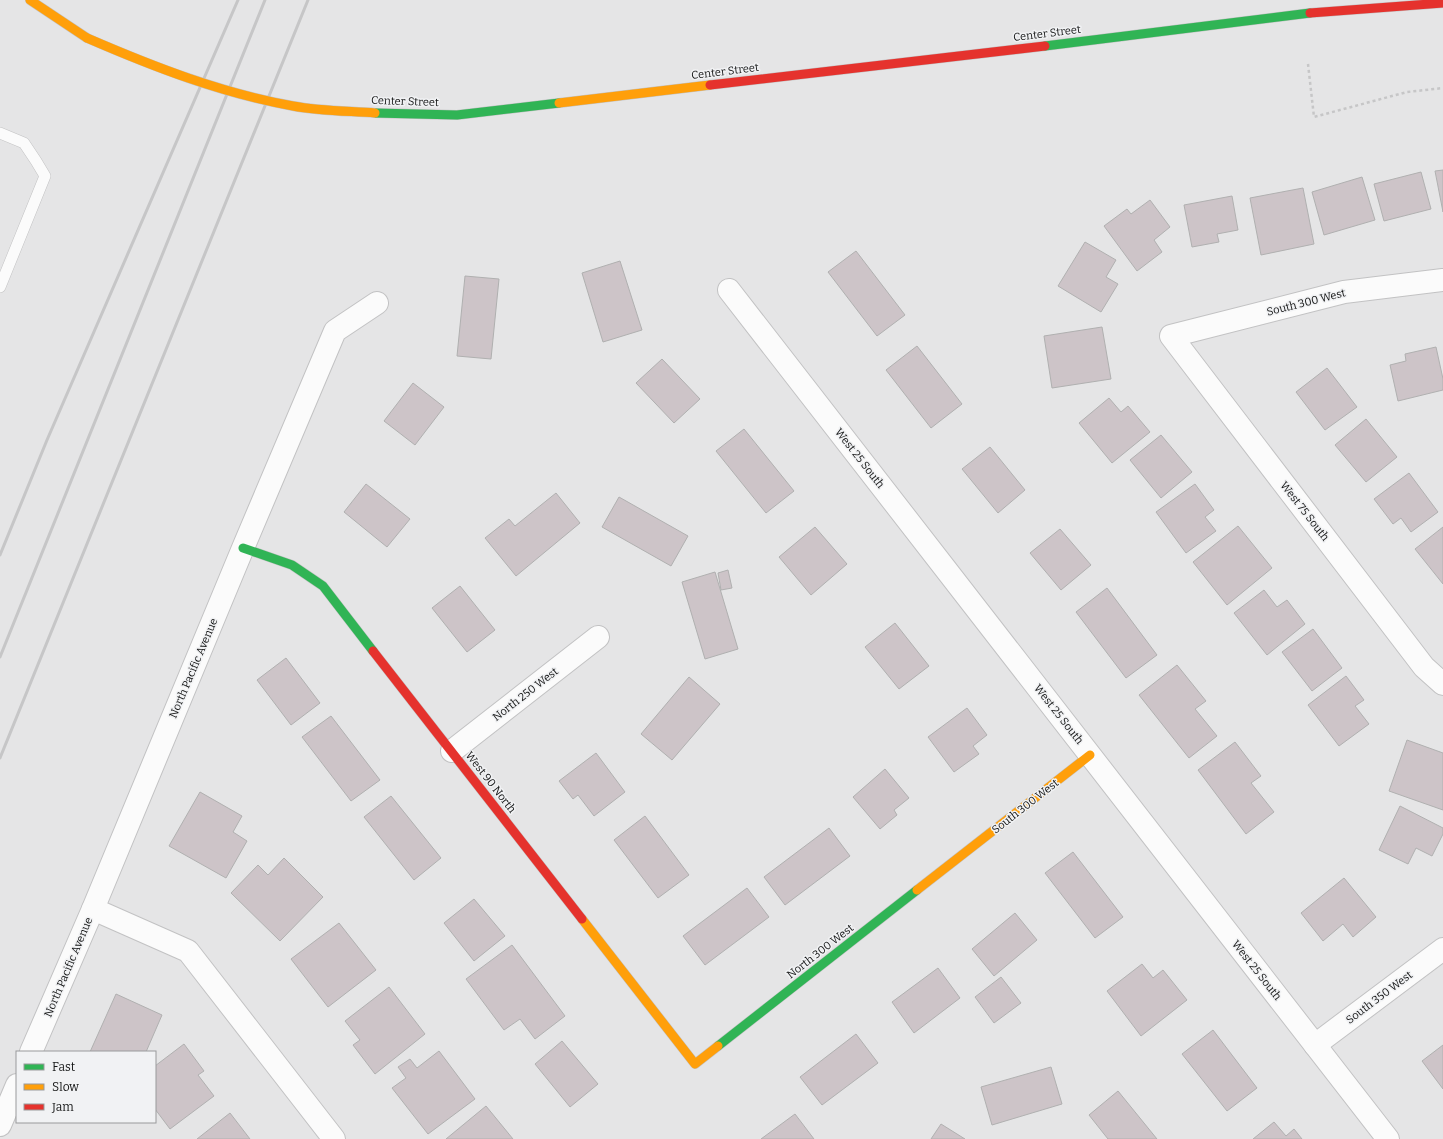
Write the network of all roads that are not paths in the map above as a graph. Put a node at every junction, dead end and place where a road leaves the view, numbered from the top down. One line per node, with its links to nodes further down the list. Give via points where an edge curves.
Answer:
1 (30, 0): 2 (street, Center Street, bridge, via 87,38 144,63 218,88 294,106 375,113 458,115 1326,11)
2 (1438, 2)
3 (0, 133): 5 (lane, via 24,143 45,176)
4 (1443, 280): 8 (street, South 300 West, via 1344,292)
5 (0, 287)
6 (729, 290): 13 (street, West 25 South)
7 (377, 303): 9 (street, North Pacific Avenue, via 335,331)
8 (1171, 336): 11 (street, West 75 South, via 1424,667)
9 (243, 548): 12 (street, West 90 North, via 292,565 322,586); 15 (street, North Pacific Avenue)
10 (598, 637): 12 (street, North 250 West)
11 (1443, 684)
12 (452, 751): 19 (street, West 90 North)
13 (1090, 755): 14 (street, South 300 West); 17 (street, West 25 South)
14 (960, 857): 19 (street, North 300 West)
15 (93, 909): 18 (street, North Pacific Avenue); 22 (street, via 188,951)
16 (1443, 949): 17 (street, South 350 West)
17 (1315, 1045): 23 (street, West 25 South)
18 (32, 1051)
19 (695, 1064)
20 (16, 1087): 21 (street)
21 (0, 1125)
22 (334, 1139)
23 (1388, 1139)

